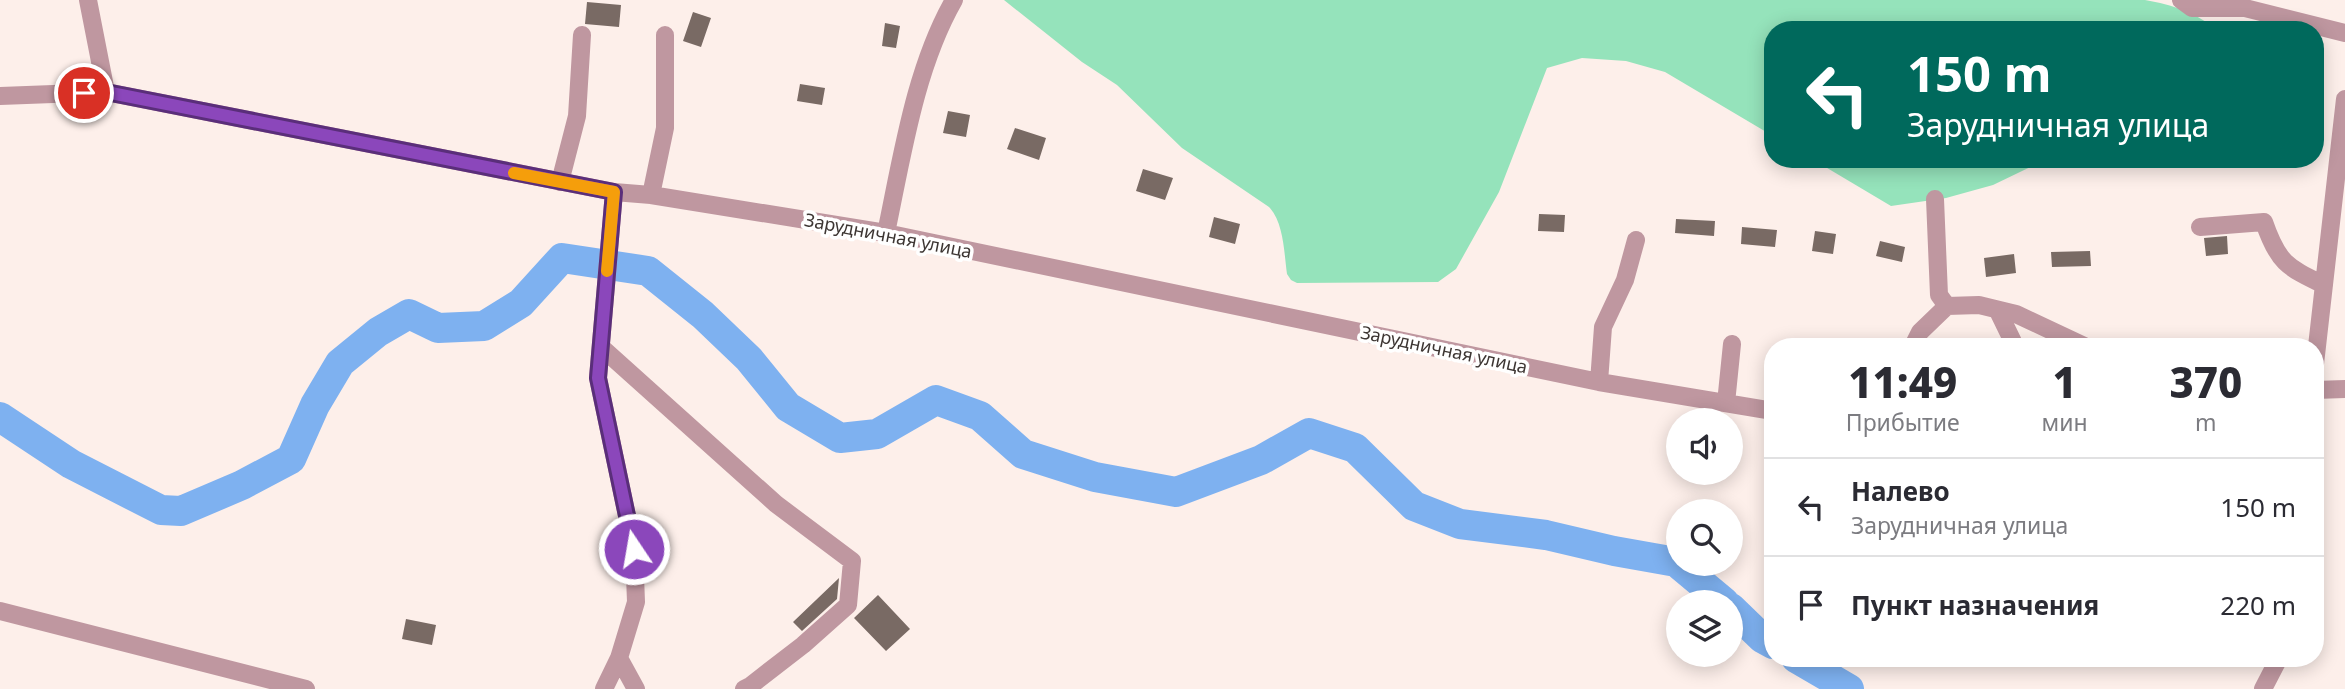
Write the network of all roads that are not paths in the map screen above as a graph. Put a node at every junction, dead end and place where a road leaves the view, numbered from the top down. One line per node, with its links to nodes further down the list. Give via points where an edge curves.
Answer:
1 (88, 0): 9 (street)
2 (954, 0): 18 (street, via 934,43 914,106)
3 (2181, 0): 4 (street, via 2192,8 2245,8)
4 (2297, 21)
5 (2324, 28): 6 (street)
6 (2345, 33)
7 (582, 35): 13 (street, via 577,116)
8 (666, 35): 15 (street, via 665,128)
9 (106, 92): 10 (street, Зарудничная улица); 13 (street, Зарудничная улица)
10 (0, 96)
11 (2345, 99): 12 (street)
12 (2343, 130): 20 (street)
13 (560, 182): 14 (street, Зарудничная улица)
14 (614, 192): 15 (street, Зарудничная улица); 28 (street)
15 (651, 195): 18 (street, Зарудничная улица)
16 (1935, 199): 21 (street, via 1939,295)
17 (2200, 226): 20 (street, via 2263,222 2287,266)
18 (886, 233): 29 (street, Зарудничная улица)
19 (1636, 240): 29 (street, via 1625,280 1603,327)
20 (2324, 285): 26 (street)
21 (1947, 306): 22 (street, via 1979,305); 23 (street)
22 (1997, 311): 24 (street); 25 (street, via 2016,314)
23 (1917, 338)
24 (2011, 338)
25 (2067, 338)
26 (2318, 338)
27 (1731, 344): 32 (street)
28 (601, 347): 35 (street, via 598,378 634,549 636,602); 37 (street, via 776,503 852,561 848,605)
29 (1599, 382): 32 (street, Зарудничная улица)
30 (2345, 389): 31 (street)
31 (2324, 390)
32 (1726, 403): 33 (street, Зарудничная улица)
33 (1764, 409)
34 (0, 611): 38 (street)
35 (619, 658): 39 (street); 40 (street)
36 (2274, 667): 41 (street)
37 (748, 688)
38 (306, 689)
39 (604, 689)
40 (636, 689)
41 (2263, 689)

